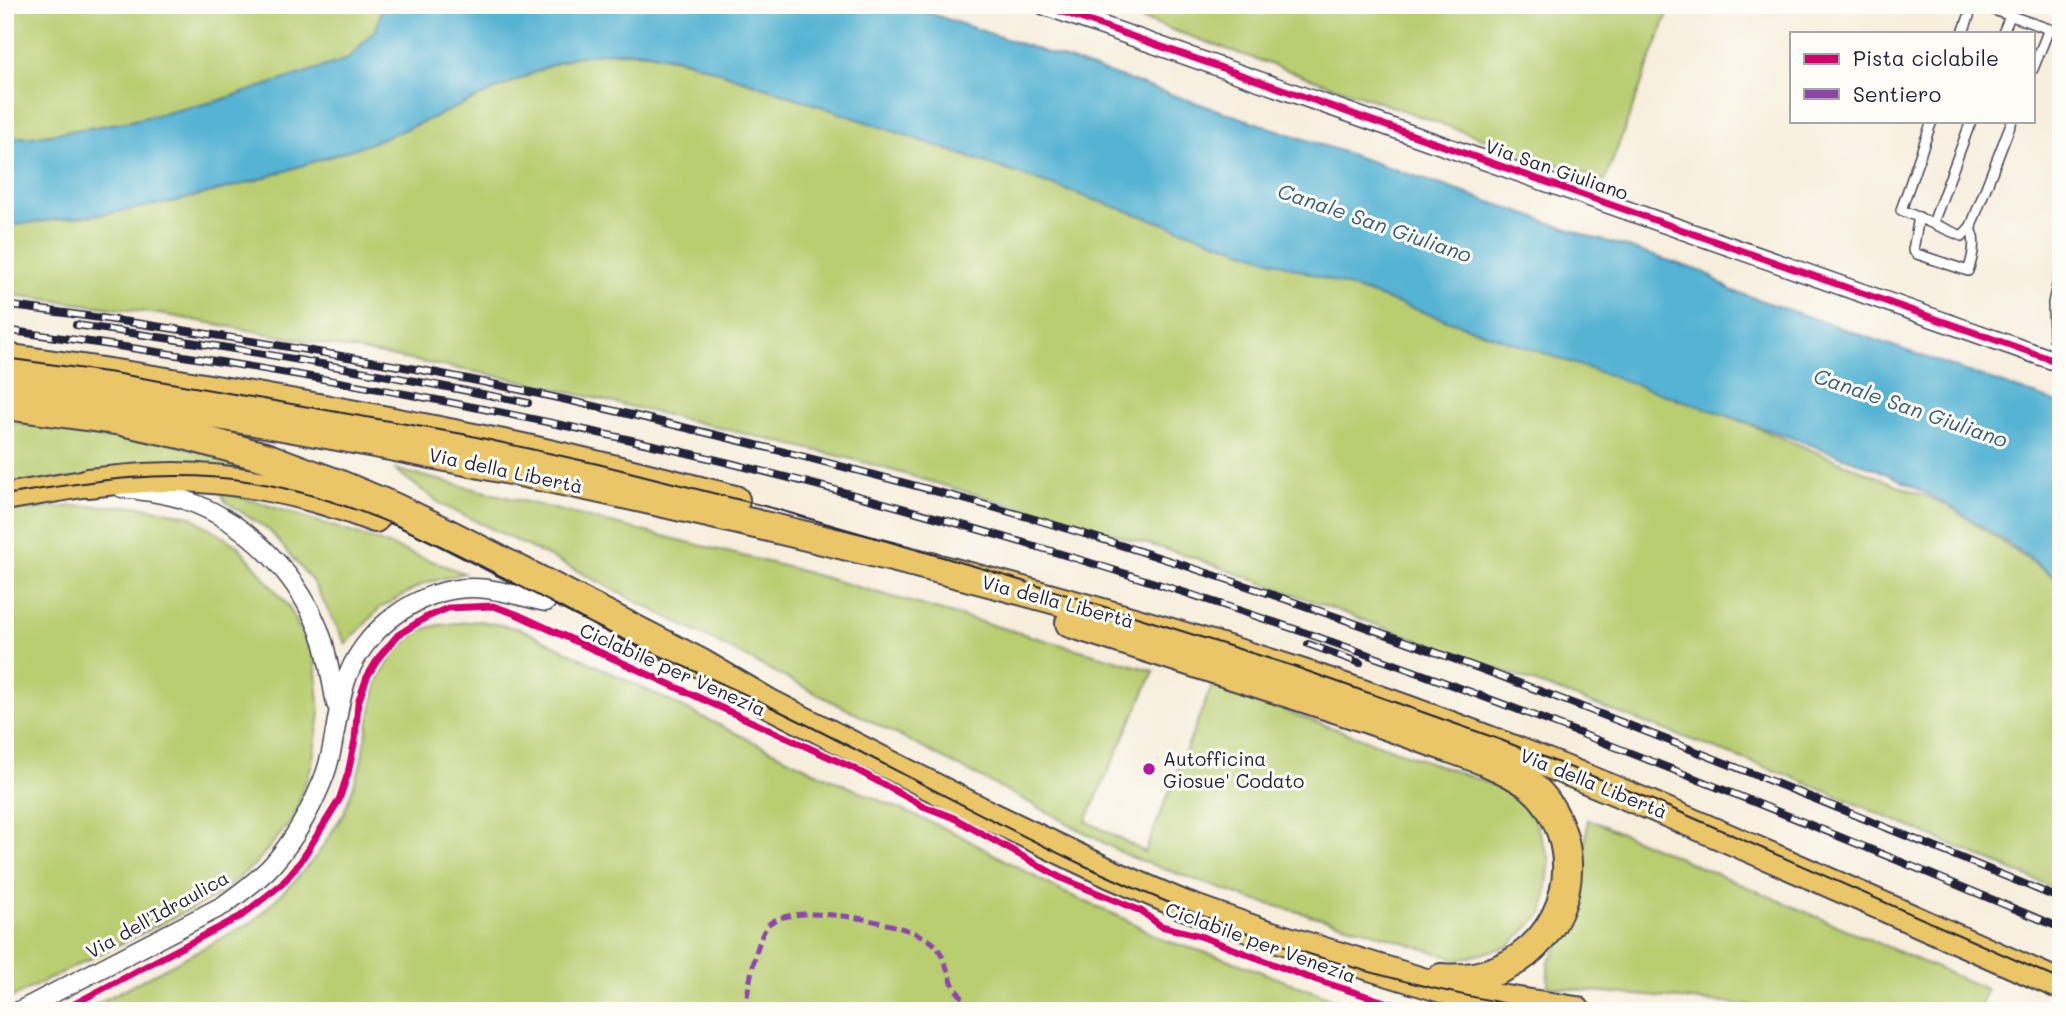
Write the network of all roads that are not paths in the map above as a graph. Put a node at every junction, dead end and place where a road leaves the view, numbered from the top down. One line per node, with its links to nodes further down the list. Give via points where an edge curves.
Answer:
1 (1043, 5): 21 (street, Via San Giuliano)
2 (1973, 5): 6 (lane)
3 (1979, 5): 4 (lane)
4 (2010, 16): 5 (lane); 7 (lane)
5 (2049, 29): 8 (lane); 9 (lane)
6 (1963, 32)
7 (2003, 32)
8 (2061, 33)
9 (2035, 64)
10 (1932, 122): 13 (lane, via 1901,210)
11 (1971, 122): 14 (lane)
12 (2012, 122): 15 (lane)
13 (1919, 217): 14 (lane); 15 (lane, via 1913,250 1968,271 1974,236)
14 (1933, 223): 15 (lane, via 1962,236)
15 (1970, 226)
16 (2061, 267): 18 (lane)
17 (2061, 286): 18 (lane)
18 (2053, 303): 19 (lane)
19 (2059, 335)
20 (5, 358): 28 (highway, via 232,393 618,470 947,559)
21 (2061, 363)
22 (5, 383): 24 (highway, Via della Libertà, via 160,404)
23 (5, 405): 29 (highway, via 181,434 265,457 338,484 535,578)
24 (433, 455): 28 (highway, Via della Libertà, via 871,552); 31 (highway, via 882,565 990,597 1386,724 1499,768 1545,800 1567,850 1566,886 1558,915 1520,958 1488,975 1455,979 1412,975)
25 (88, 483): 26 (main road); 27 (highway, via 211,479 316,498 398,528); 30 (street, Via dell'Idraulica, via 183,499 211,511 267,552 307,604 323,641)
26 (5, 497)
27 (546, 602): 29 (highway, via 667,661); 30 (street, Via dell'Idraulica, via 472,587 418,600 396,615 355,660)
28 (1183, 635): 32 (highway, Via della Libertà, via 1532,758)
29 (770, 704): 31 (highway, via 1111,874 1183,905)
30 (338, 714): 33 (street, Via dell'Idraulica, via 324,779 312,804 272,865 251,885 224,905)
31 (1343, 959): 34 (highway, via 1455,992)
32 (2061, 985)
33 (19, 1011)
34 (1576, 1011)

